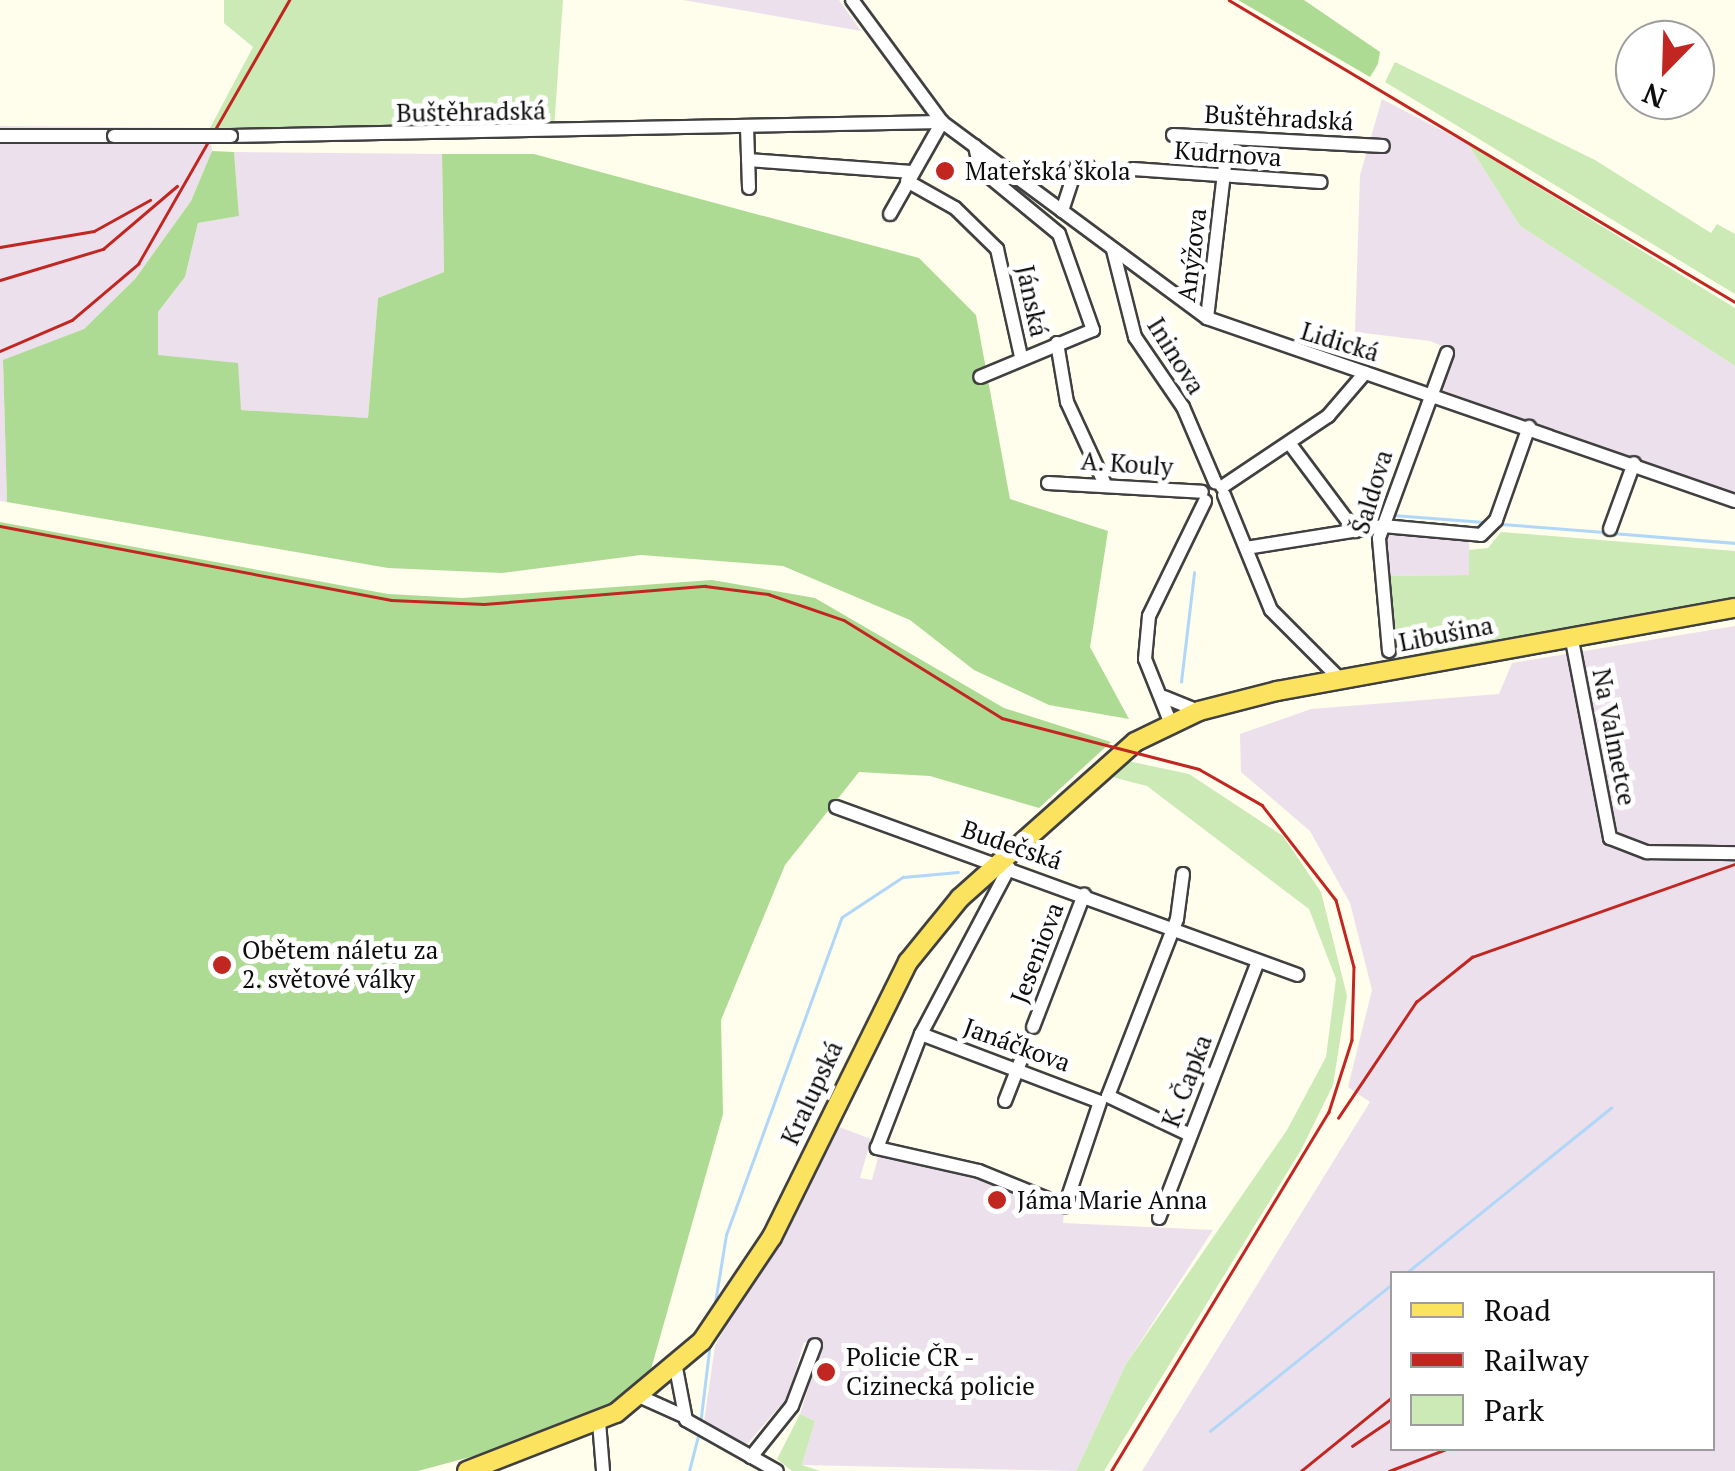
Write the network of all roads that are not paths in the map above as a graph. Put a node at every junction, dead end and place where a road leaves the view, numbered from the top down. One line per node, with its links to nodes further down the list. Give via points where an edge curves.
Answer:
1 (852, 0): 2 (street, Lidická)
2 (942, 122): 3 (street, Buštěhradská); 7 (street, Lidická); 12 (street)
3 (747, 127): 5 (street, Buštěhradská, bridge); 9 (street)
4 (1172, 135): 6 (street, Buštěhradská)
5 (0, 136)
6 (1228, 138): 8 (street, Buštěhradská); 13 (street, Anýžova)
7 (975, 146): 16 (street, Lidická); 20 (street, Lidická, via 980,169 1051,226 1091,322 1088,336)
8 (1383, 146)
9 (748, 160): 12 (street, Jánská); 15 (street)
10 (1088, 166): 16 (street, via 1078,165)
11 (1132, 169): 13 (street, Kudrnova)
12 (909, 176): 17 (street); 22 (street, Jánská, via 955,208 996,249)
13 (1225, 176): 14 (street, Kudrnova); 19 (street, Anýžova)
14 (1321, 182)
15 (750, 188)
16 (1062, 211): 18 (street, Lidická)
17 (890, 214)
18 (1113, 250): 19 (street, Lidická); 31 (street, Ininova, via 1135,337 1183,407)
19 (1207, 318): 23 (street, Lidická)
20 (1057, 343): 22 (street); 29 (street, via 1068,402)
21 (1447, 353): 25 (street, Šaldova)
22 (1021, 356): 24 (street)
23 (1365, 373): 25 (street, Lidická); 27 (street)
24 (980, 377)
25 (1426, 391): 26 (street, Lidická); 34 (street, Šaldova)
26 (1529, 428): 28 (street, Lidická); 34 (street, via 1493,524 1473,536)
27 (1290, 444): 31 (street); 36 (street)
28 (1634, 463): 33 (street, Lidická); 35 (street)
29 (1104, 482): 30 (street, A. Kouly); 32 (street, A. Kouly)
30 (1048, 483)
31 (1220, 488): 32 (street); 32 (street); 37 (street, Ininova)
32 (1204, 497): 42 (street, via 1149,616 1146,659)
33 (1735, 502)
34 (1383, 526): 36 (street); 40 (street, Šaldova, via 1377,557)
35 (1610, 529)
36 (1355, 532): 37 (street)
37 (1246, 548): 41 (street, Ininova, via 1271,610)
38 (1735, 608): 39 (main road, Libušina)
39 (1571, 636): 41 (main road, Libušina); 46 (street, Na Valmetce, via 1610,838 1620,849)
40 (1389, 651)
41 (1339, 678): 43 (main road, Libušina)
42 (1164, 697): 43 (street); 44 (street)
43 (1199, 711): 44 (main road, Libušina)
44 (1171, 724): 47 (main road, Kralupská, via 1135,742)
45 (836, 807): 47 (street, Budečská)
46 (1735, 853)
47 (1002, 866): 49 (street, Budečská); 54 (street, Kralupská); 62 (main road, Kralupská, via 908,962 772,1237 717,1324)
48 (1183, 874): 50 (street)
49 (1084, 895): 50 (street, Budečská); 53 (street, Jeseniova)
50 (1172, 927): 51 (street, Budečská); 57 (street)
51 (1258, 961): 52 (street, Budečská); 59 (street, K. Čapka)
52 (1298, 974)
53 (1033, 1028)
54 (921, 1034): 56 (street, Janáčkova); 57 (street, Kralupská, via 877,1148 978,1171 1065,1206)
55 (1026, 1047): 56 (street)
56 (1017, 1070): 57 (street, Janáčkova); 58 (street)
57 (1102, 1099): 59 (street, Janáčkova)
58 (1005, 1101)
59 (1190, 1136): 60 (street, K. Čapka)
60 (1159, 1218)
61 (815, 1345): 66 (street, via 792,1406)
62 (676, 1368): 63 (main road, Kralupská); 64 (street)
63 (641, 1397): 64 (street); 65 (main road, Kralupská)
64 (681, 1416): 66 (street)
65 (599, 1422): 67 (main road, Kralupská); 68 (street)
66 (757, 1460): 69 (street)
67 (467, 1471)
68 (603, 1471)
69 (777, 1471)

